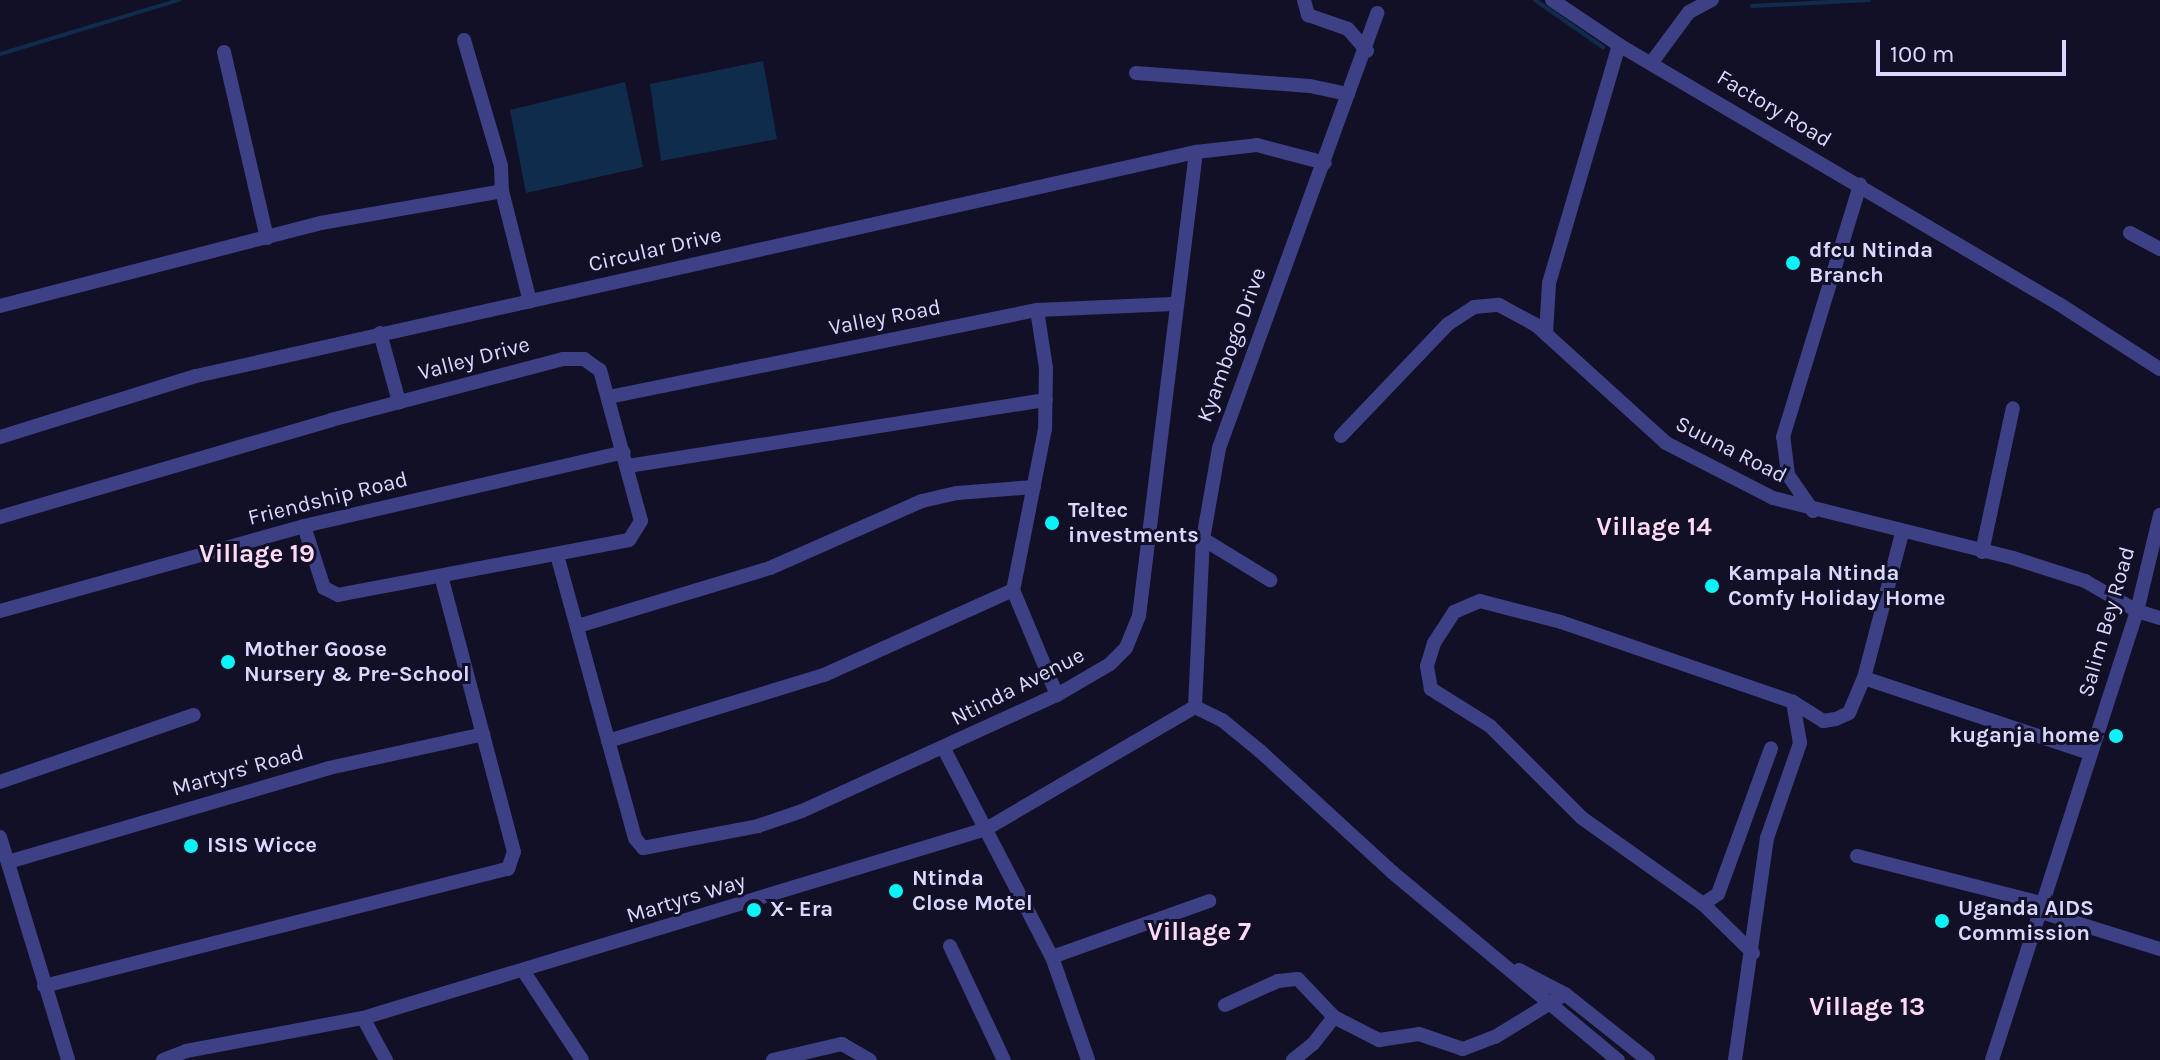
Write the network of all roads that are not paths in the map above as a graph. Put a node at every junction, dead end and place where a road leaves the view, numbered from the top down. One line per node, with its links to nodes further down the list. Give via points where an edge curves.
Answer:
1 (1304, 0): 7 (street, via 1308,15 1348,29)
2 (1552, 0): 6 (street, Factory Road)
3 (1712, 0): 9 (street, via 1689,12)
4 (1377, 13): 7 (street, Kyambogo Drive)
5 (464, 40): 15 (street, via 501,166)
6 (1619, 45): 9 (street, Factory Road); 24 (street, via 1549,283)
7 (1367, 51): 11 (street, Kyambogo Drive)
8 (224, 52): 17 (street)
9 (1652, 62): 14 (street, Factory Road)
10 (1136, 73): 11 (street, via 1310,86)
11 (1348, 94): 13 (street, Kyambogo Drive)
12 (1196, 152): 13 (street, Circular Drive, via 1268,146); 19 (street, Circular Drive); 20 (street, Ntinda Avenue)
13 (1325, 163): 39 (street, Kyambogo Drive, via 1228,416)
14 (1860, 185): 25 (street, Factory Road); 34 (street, via 1783,437 1788,475)
15 (502, 191): 17 (street, via 321,223); 19 (street)
16 (2130, 233): 18 (street)
17 (267, 238): 21 (street)
18 (2160, 249)
19 (530, 302): 23 (street, Circular Drive)
20 (1173, 304): 22 (street, Valley Road); 50 (street, Ntinda Avenue, via 1135,631 1110,664)
21 (0, 306)
22 (1037, 310): 26 (street, Valley Road); 27 (street)
23 (380, 333): 28 (street); 31 (street, Circular Drive, via 122,396)
24 (1546, 334): 30 (street, Suuna Road, via 1499,305 1474,307 1448,324); 34 (street, Suuna Road, via 1666,443 1773,498)
25 (2160, 369)
26 (609, 397): 28 (street, Valley Drive, via 594,363 563,359); 32 (street, Valley Drive)
27 (1046, 400): 32 (street, Friendship Road); 33 (street)
28 (399, 402): 36 (street, Valley Drive)
29 (2013, 408): 40 (street)
30 (1341, 436)
31 (0, 437)
32 (626, 459): 37 (street, Friendship Road); 41 (street, Valley Drive, via 641,512 636,535)
33 (1034, 487): 44 (street); 48 (street, via 922,501 770,568)
34 (1813, 512): 38 (street, Suuna Road)
35 (2160, 515): 46 (street, Salim Bey Road)
36 (0, 517)
37 (304, 526): 42 (street, Valley Drive, via 324,588 331,593); 45 (street, Friendship Road)
38 (1902, 533): 40 (street, Suuna Road); 49 (street)
39 (1203, 539): 43 (street); 52 (street, Kyambogo Drive)
40 (1982, 552): 46 (street, Suuna Road, via 2085,581)
41 (557, 555): 42 (street, Valley Drive); 48 (street)
42 (442, 579): 55 (street)
43 (1270, 580)
44 (1013, 590): 50 (street); 56 (street, via 799,684)
45 (0, 611)
46 (2137, 611): 47 (street, Suuna Road); 60 (street, Salim Bey Road)
47 (2160, 618)
48 (578, 626): 56 (street)
49 (1864, 678): 54 (street, via 1849,713); 60 (street)
50 (1057, 695): 59 (street, Ntinda Avenue)
51 (1793, 702): 54 (street); 57 (street); 67 (street, via 1561,622 1480,601 1454,612 1434,643 1427,666 1431,689 1479,718 1582,818)
52 (1195, 707): 62 (street, Martyrs Way); 73 (street, via 1251,743 1392,872)
53 (194, 715): 61 (street)
54 (1823, 721): 57 (street)
55 (483, 734): 65 (street, Martyrs' Road, via 329,768); 75 (street, via 514,852 508,869)
56 (608, 741): 59 (street, Ntinda Avenue, via 635,838 643,848 758,826)
57 (1800, 743): 71 (street, via 1767,838)
58 (1771, 748): 67 (street, via 1718,894)
59 (944, 749): 62 (street)
60 (2090, 753): 68 (street, Salim Bey Road)
61 (0, 782)
62 (986, 829): 72 (street); 74 (street, Martyrs Way)
63 (0, 837): 65 (street)
64 (1857, 856): 68 (street)
65 (8, 862): 75 (street)
66 (1209, 901): 72 (street)
67 (1703, 904): 71 (street)
68 (2039, 907): 70 (street); 93 (street, Salim Bey Road)
69 (950, 946): 87 (street, via 980,999)
70 (2160, 949)
71 (1753, 953): 92 (street)
72 (1052, 957): 88 (street)
73 (1504, 962): 76 (street); 78 (street)
74 (524, 972): 80 (street, Martyrs Way); 84 (street)
75 (44, 986): 81 (street)
76 (1565, 994): 78 (street); 91 (street)
77 (1225, 1005): 79 (street, via 1278,981 1298,979)
78 (1550, 1007): 79 (street, via 1463,1049 1419,1034 1379,1040); 90 (street)
79 (1334, 1017): 89 (street)
80 (363, 1018): 82 (street, Martyrs Way, via 186,1051); 83 (street)
81 (68, 1060)
82 (163, 1060)
83 (386, 1060)
84 (582, 1060)
85 (773, 1060): 86 (street, via 842,1044)
86 (870, 1060)
87 (1004, 1060)
88 (1088, 1060)
89 (1293, 1060)
90 (1618, 1060)
91 (1648, 1060)
92 (1735, 1060)
93 (1992, 1060)

